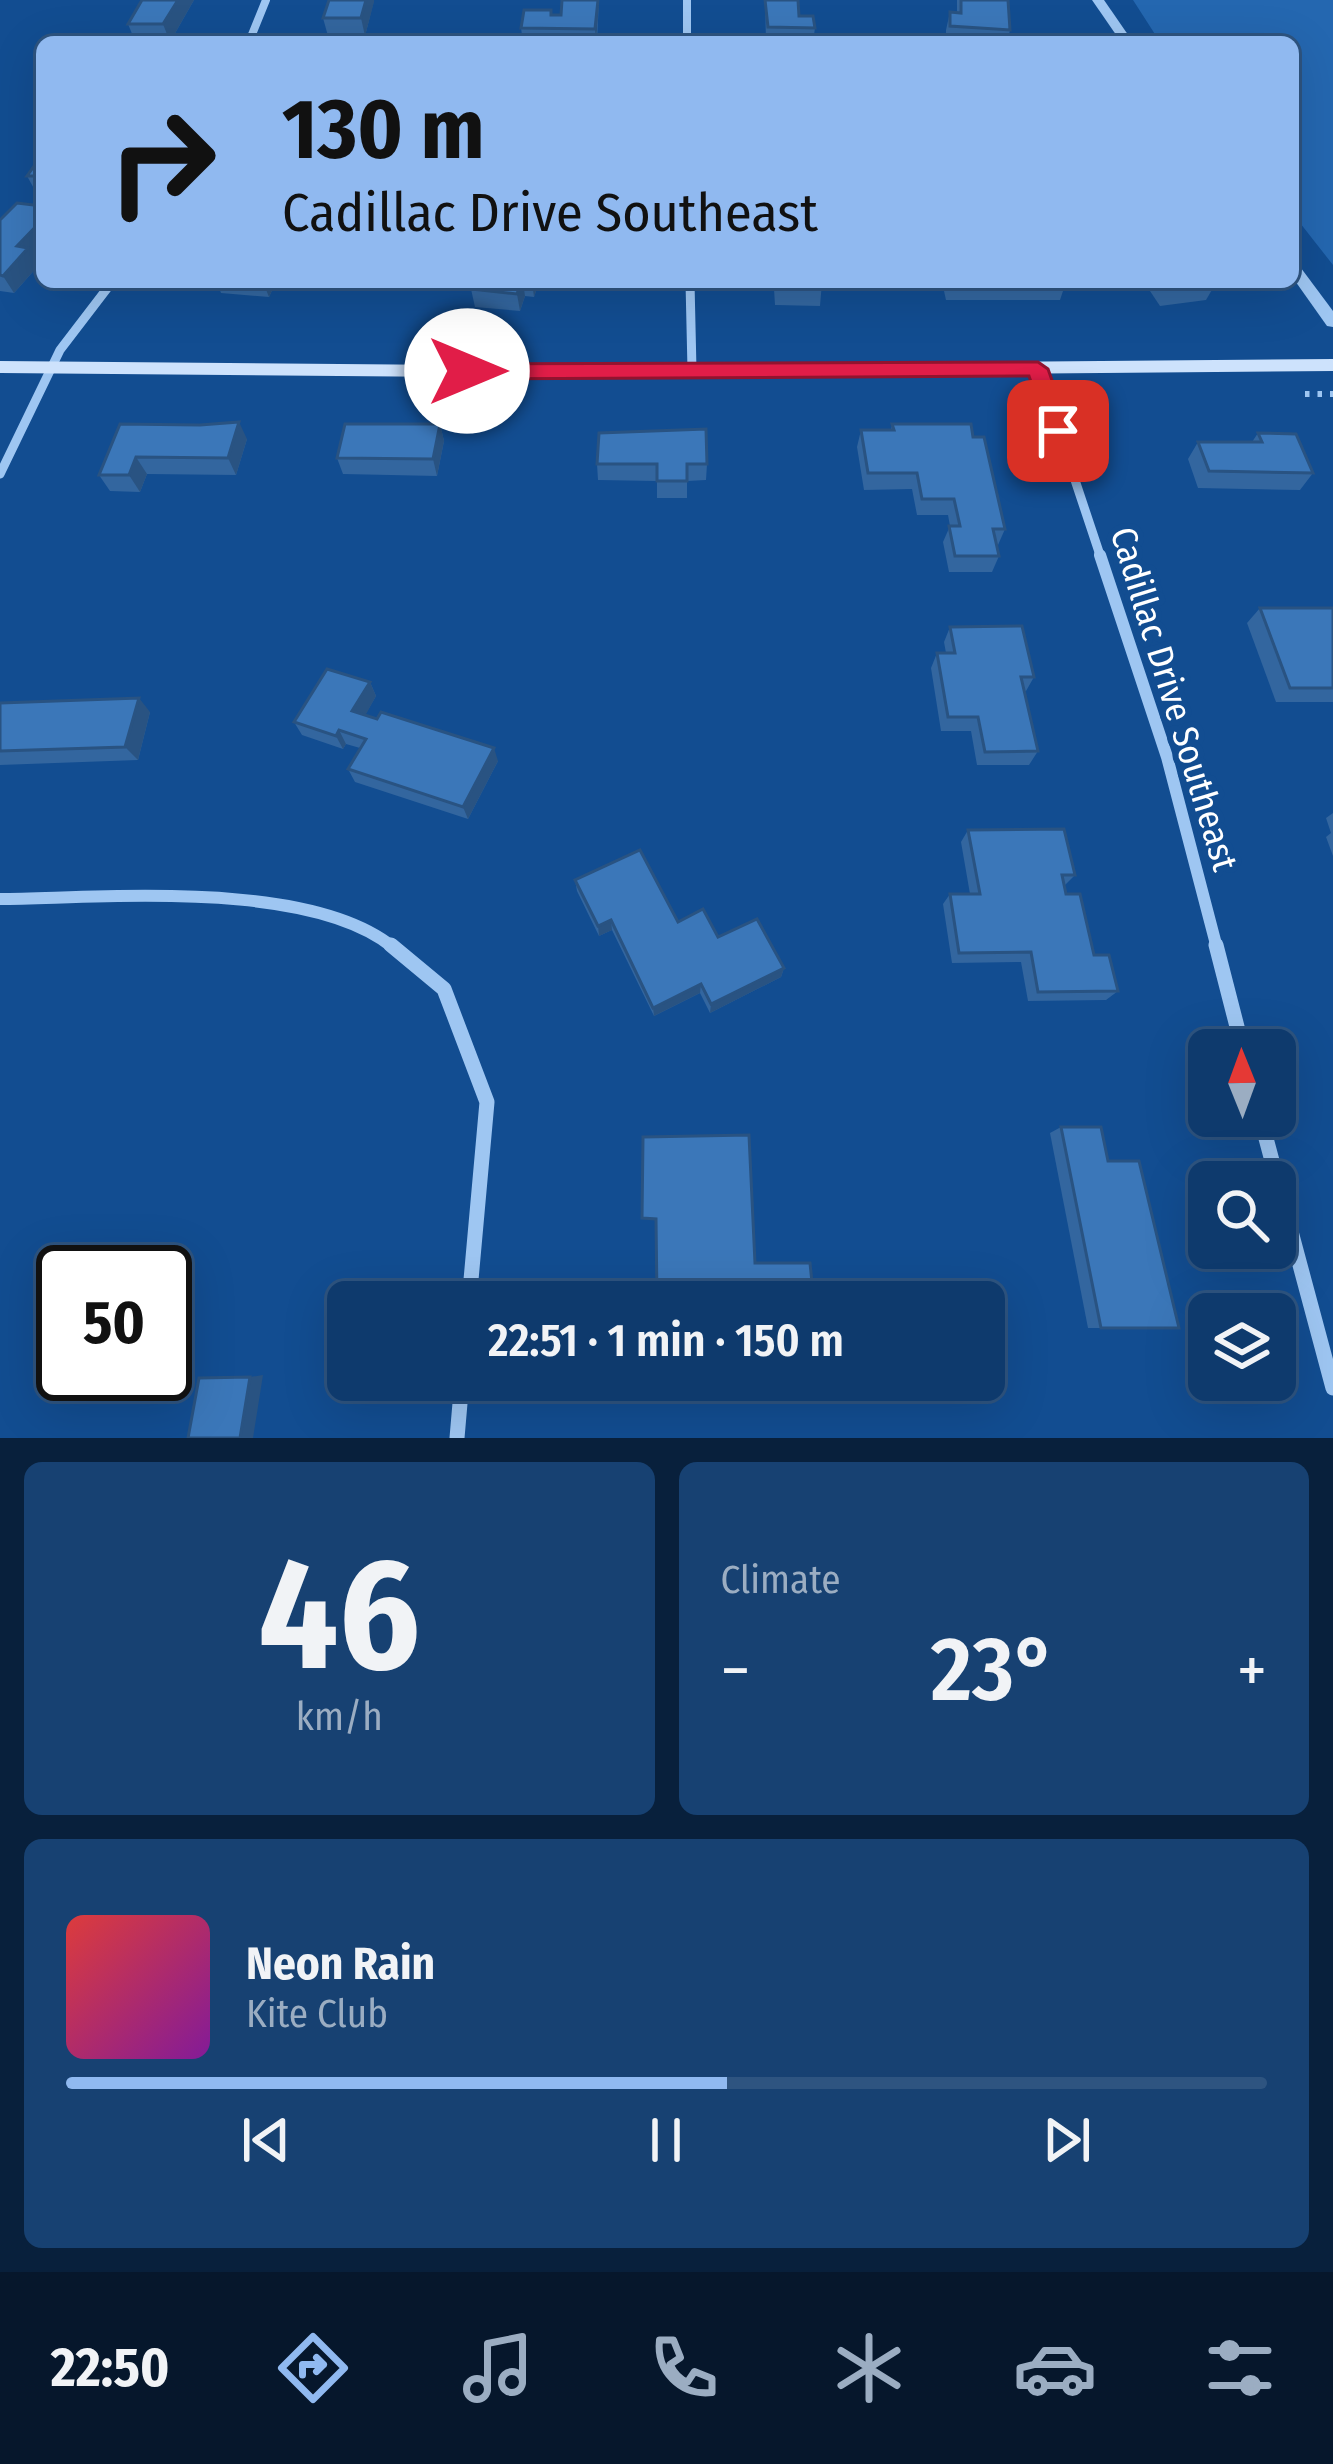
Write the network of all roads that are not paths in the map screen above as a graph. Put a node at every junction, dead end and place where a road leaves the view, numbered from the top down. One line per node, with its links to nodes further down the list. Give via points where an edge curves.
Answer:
1 (266, 0): 4 (street)
2 (687, 0): 5 (street)
3 (1098, 0): 6 (street)
4 (251, 36)
5 (687, 36)
6 (1122, 36)
7 (1299, 275): 10 (street)
8 (108, 288): 13 (street)
9 (690, 288): 15 (street)
10 (1333, 322)
11 (1333, 365): 14 (main road)
12 (0, 367): 13 (main road)
13 (50, 369): 15 (main road); 16 (street)
14 (1038, 369): 15 (main road); 18 (street, Cadillac Drive Southeast, via 1167,757)
15 (692, 370)
16 (0, 474)
17 (0, 899): 20 (street, via 213,898 310,910 371,929 444,989 487,1102)
18 (1238, 1029)
19 (1266, 1137): 21 (street)
20 (471, 1281)
21 (1333, 1388)
22 (460, 1401): 23 (street)
23 (457, 1438)

